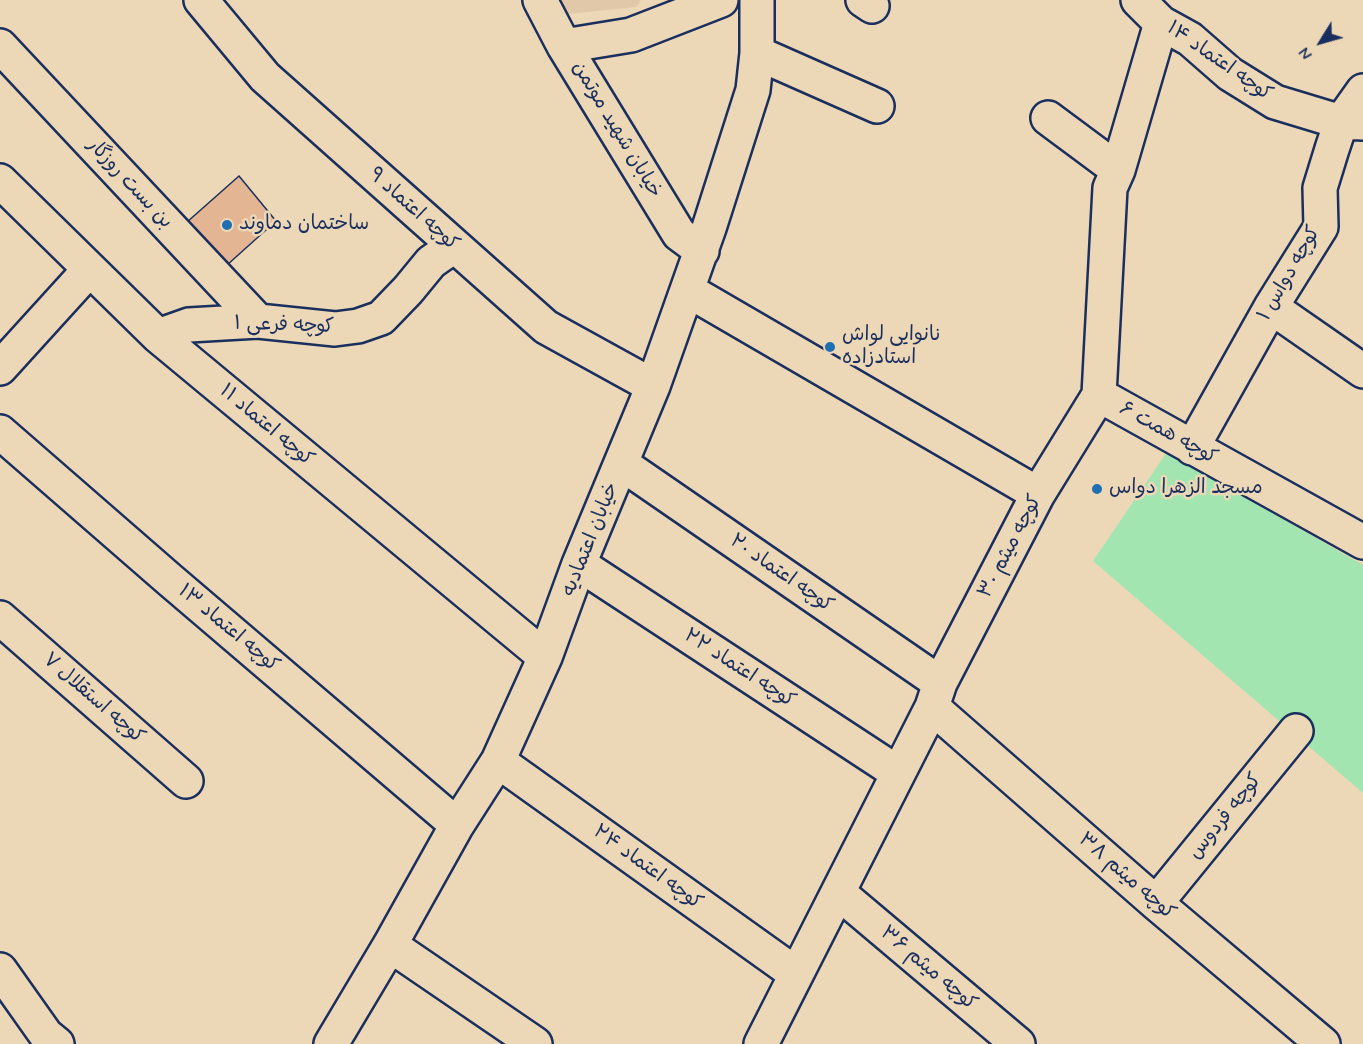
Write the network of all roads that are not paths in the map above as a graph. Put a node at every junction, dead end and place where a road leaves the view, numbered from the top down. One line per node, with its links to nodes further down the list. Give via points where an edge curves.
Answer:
1 (201, 0): 17 (street, کوچه اعتماد ۹, via 265,77)
2 (540, 0): 7 (street, خیابان شهید موتمن)
3 (721, 0): 7 (street, via 631,35)
4 (757, 0): 9 (street, خیابان اعتمادیه)
5 (1138, 0): 6 (street, کوچه اعتماد ۱۴)
6 (1161, 23): 13 (street, کوچه اعتماد ۱۴, via 1190,39 1230,74 1275,102); 14 (street, کوچه میثم ۳۰)
7 (574, 45): 16 (street, خیابان شهید موتمن, via 679,234)
8 (0, 46): 21 (street, بن بست روزگار)
9 (757, 53): 11 (street); 16 (street, خیابان اعتمادیه, via 753,90)
10 (1363, 92): 13 (street, کوچه دواس ۱)
11 (876, 106)
12 (1048, 118): 14 (street)
13 (1352, 122): 20 (street, کوچه دواس ۱, via 1320,188 1321,227)
14 (1118, 170): 26 (street, کوچه میثم ۳۰, via 1110,188)
15 (0, 181): 18 (street, کوچه اعتماد ۱۱)
16 (706, 239): 19 (street, خیابان اعتمادیه)
17 (454, 246): 21 (street, کوچه فرعی ۱, via 431,262 381,318 335,329); 25 (street, کوچه اعتماد ۹, via 546,327)
18 (89, 270): 22 (street, کوچه اعتماد ۱۱); 23 (street)
19 (688, 291): 25 (street, خیابان اعتمادیه); 30 (street)
20 (1271, 307): 24 (street); 28 (street, کوچه دواس ۱)
21 (258, 321): 22 (street, کوچه فرعی ۱, via 189,325)
22 (158, 336): 34 (street, کوچه اعتماد ۱۱)
23 (0, 368)
24 (1363, 371)
25 (653, 386): 29 (street, خیابان اعتمادیه)
26 (1099, 395): 28 (street, کوچه همت ۶); 30 (street, کوچه میثم ۳۰)
27 (0, 432): 40 (street, کوچه اعتماد ۱۳)
28 (1192, 448): 31 (street, کوچه همت ۶)
29 (622, 464): 32 (street, خیابان اعتمادیه); 35 (street, کوچه اعتماد ۲۰)
30 (1038, 494): 35 (street, کوچه میثم ۳۰)
31 (1363, 542)
32 (579, 564): 34 (street, خیابان اعتمادیه); 38 (street, کوچه اعتماد ۲۲)
33 (0, 618): 39 (street, کوچه استقلال ۷)
34 (545, 657): 37 (street, خیابان اعتمادیه)
35 (936, 695): 38 (street, کوچه میثم ۳۰); 42 (street, کوچه میثم ۳۸)
36 (1296, 731): 42 (street, کوچه فردوس)
37 (498, 761): 40 (street, خیابان اعتمادیه); 45 (street, کوچه اعتماد ۲۴)
38 (898, 773): 41 (street, کوچه میثم ۳۰)
39 (186, 781)
40 (457, 825): 43 (street, خیابان اعتمادیه)
41 (838, 893): 45 (street, کوچه میثم ۳۰); 50 (street, کوچه میثم ۳۶)
42 (1156, 903): 51 (street, کوچه میثم ۳۸)
43 (390, 945): 47 (street, خیابان اعتمادیه); 48 (street)
44 (0, 970): 46 (street)
45 (796, 974): 49 (street, کوچه میثم ۳۰)
46 (52, 1039)
47 (331, 1044)
48 (535, 1044)
49 (761, 1044)
50 (1018, 1044)
51 (1323, 1044)

